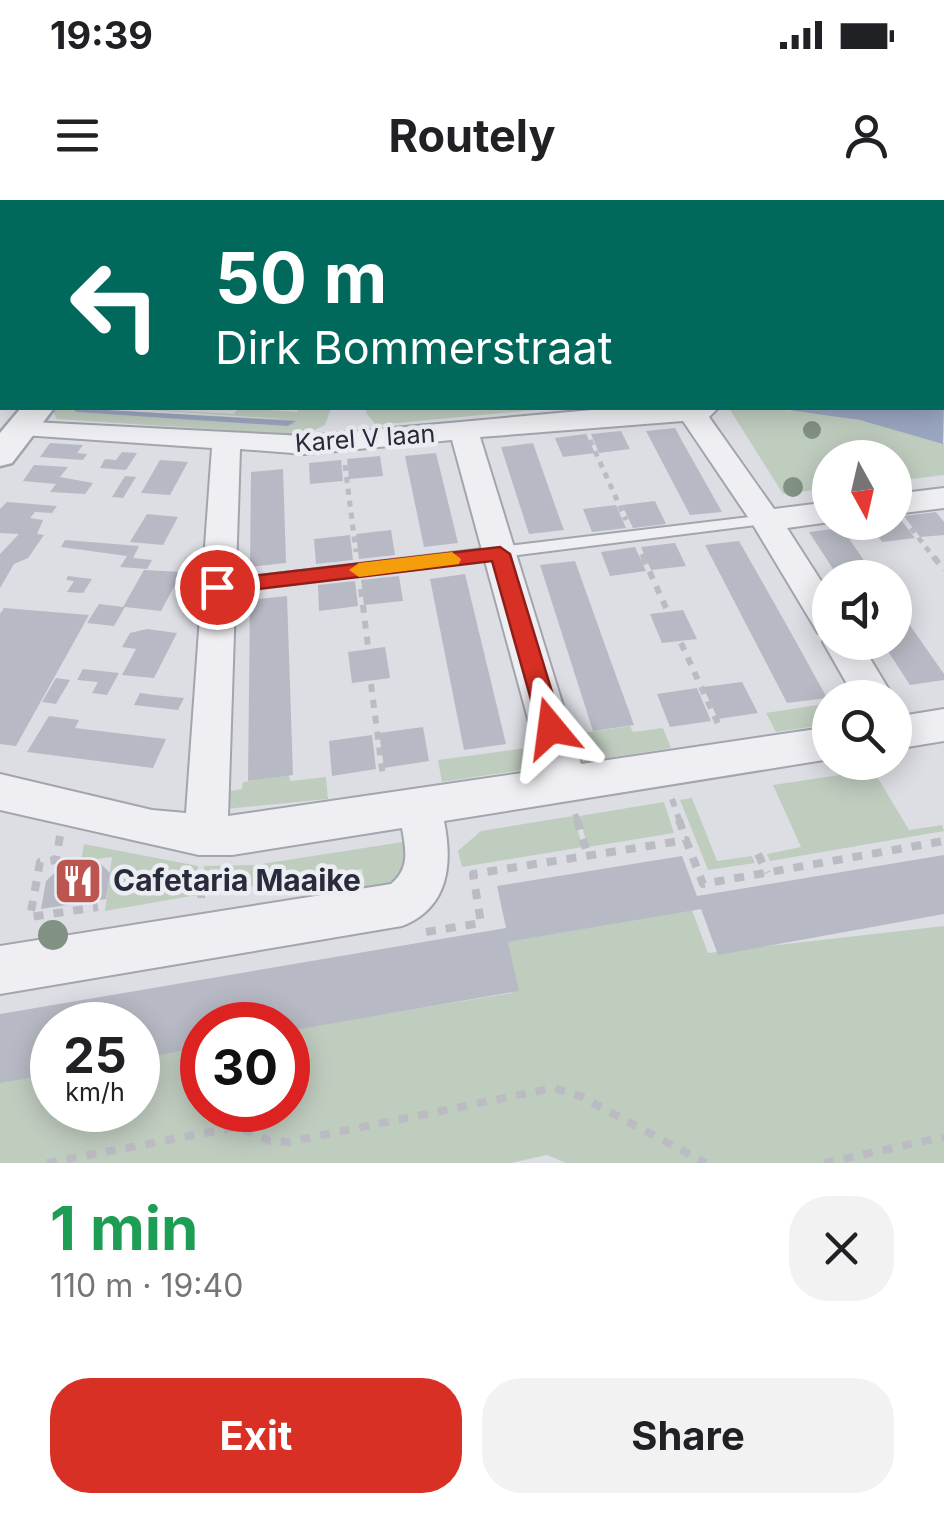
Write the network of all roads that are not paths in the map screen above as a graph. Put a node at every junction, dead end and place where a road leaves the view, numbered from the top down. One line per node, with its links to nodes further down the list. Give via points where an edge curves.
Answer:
1 (352, 410): 6 (street)
2 (699, 411): 4 (street, Karel V laan); 11 (street)
3 (30, 418): 5 (street, Karel V laan); 7 (street)
4 (464, 431): 6 (street, Karel V laan); 12 (street)
5 (230, 442): 6 (street, Karel V laan); 13 (street, via 223,456)
6 (345, 442)
7 (0, 456)
8 (944, 498): 9 (street)
9 (912, 510)
10 (812, 514): 11 (street)
11 (766, 520): 12 (lane); 14 (street)
12 (500, 554): 13 (lane); 18 (street)
13 (217, 587): 21 (street, via 208,809)
14 (812, 595)
15 (944, 725): 16 (street)
16 (912, 730)
17 (812, 746): 18 (street)
18 (567, 784): 20 (street)
19 (6, 805): 21 (street)
20 (404, 811): 21 (street); 22 (street, via 429,866 426,882 402,904)
21 (199, 836)
22 (0, 970)

